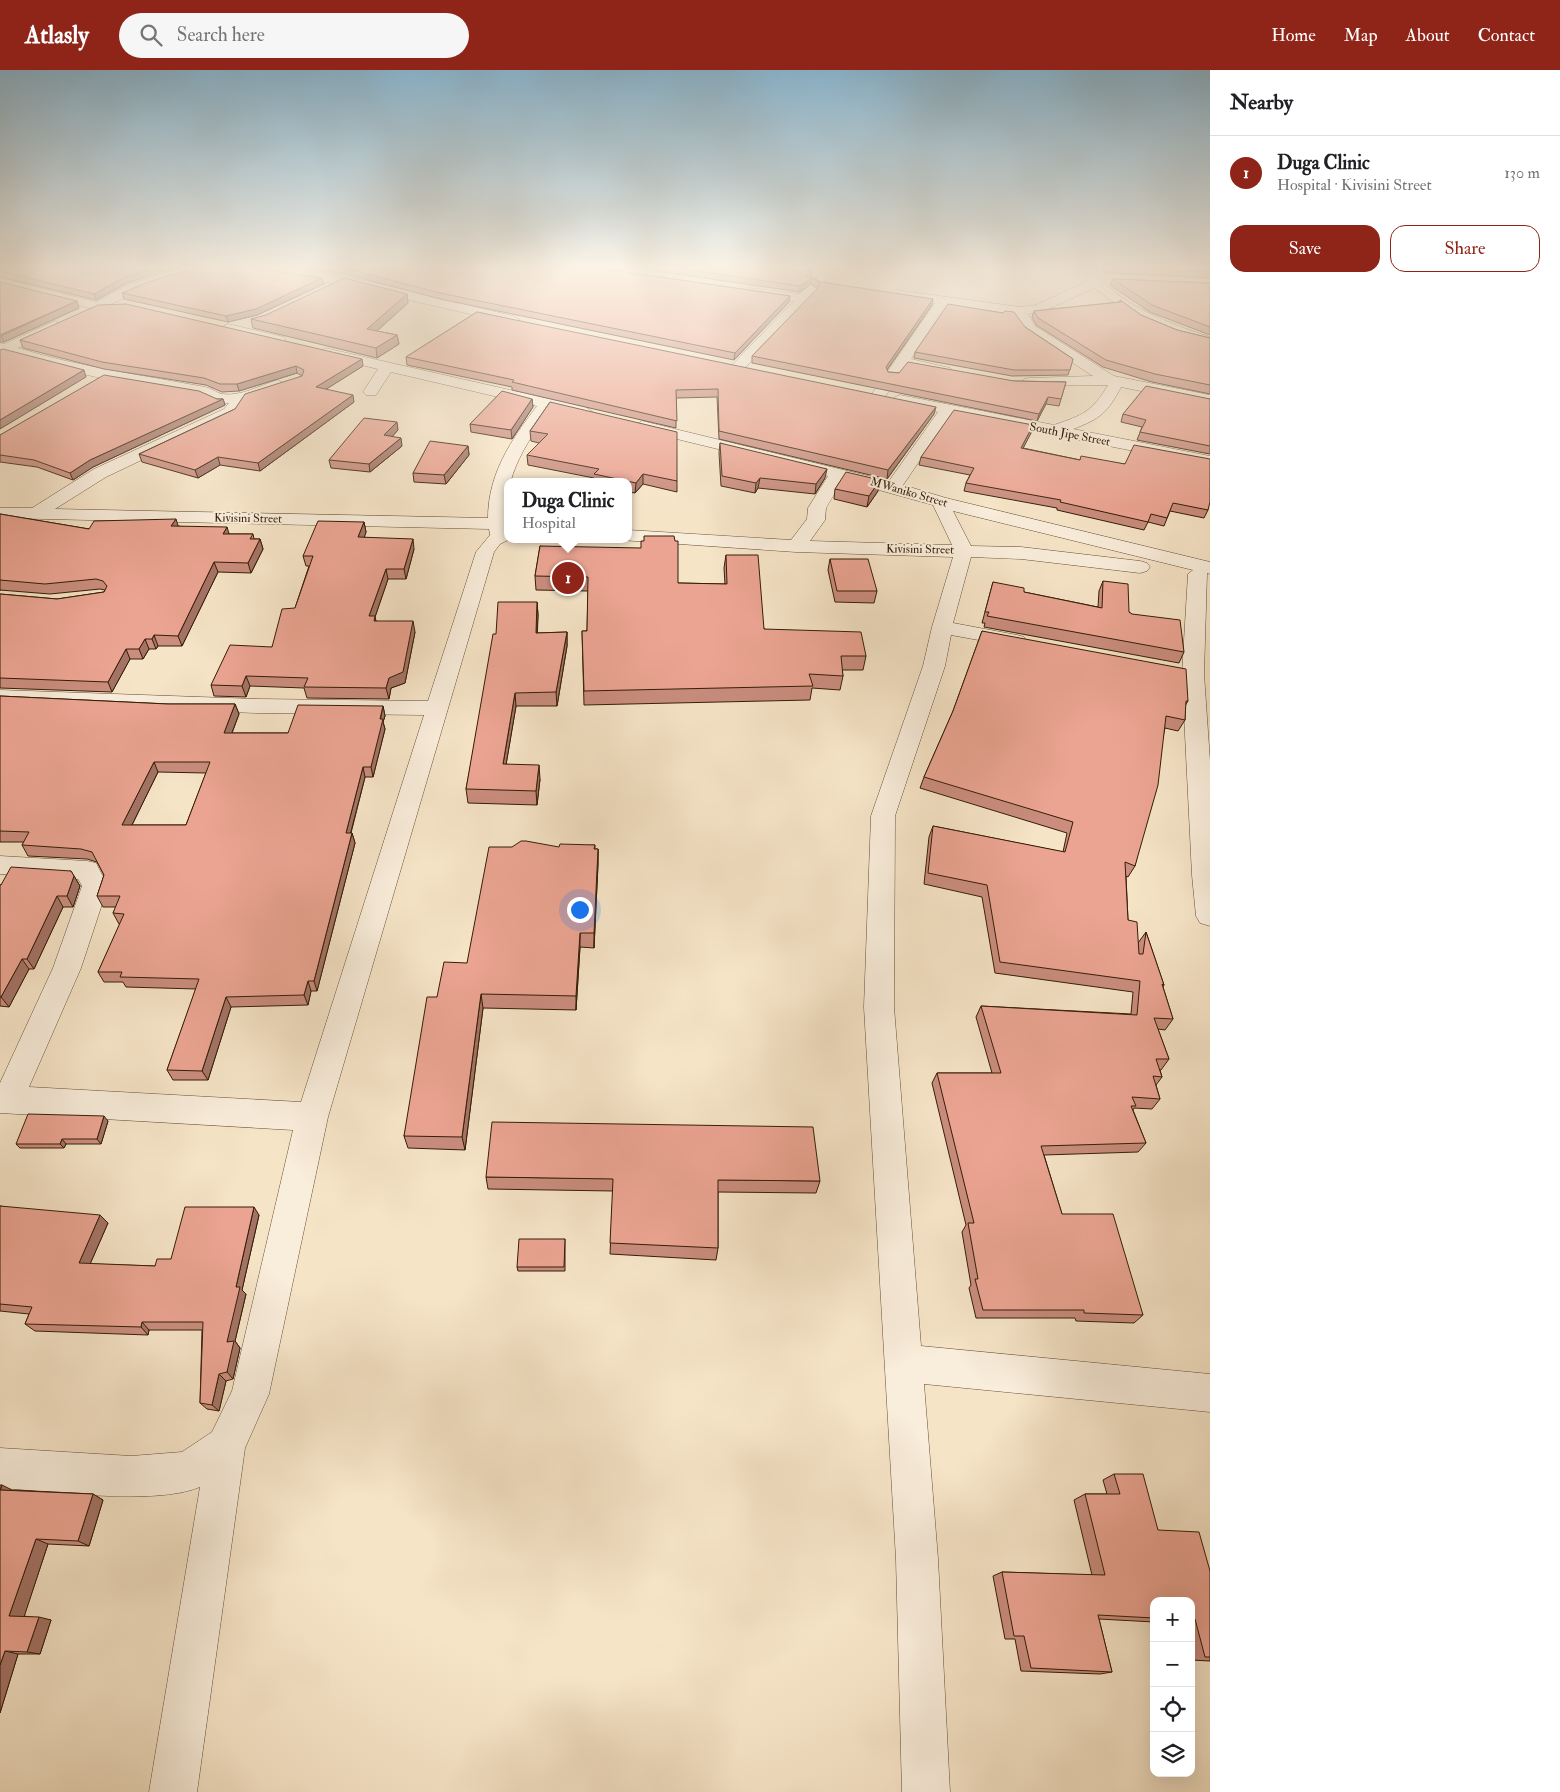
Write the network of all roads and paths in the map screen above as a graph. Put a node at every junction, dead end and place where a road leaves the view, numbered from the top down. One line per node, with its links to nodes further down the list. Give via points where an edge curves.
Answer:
1 (3, 348): 12 (street)
2 (313, 348): 8 (street)
3 (755, 348): 9 (street)
4 (911, 348): 6 (street)
5 (1061, 348): 14 (street)
6 (902, 362): 11 (street); 19 (street)
7 (719, 363): 9 (street)
8 (386, 367): 17 (street); 22 (street)
9 (738, 367): 10 (street)
10 (757, 371)
11 (955, 373)
12 (104, 374): 16 (street); 20 (street, via 206,392 220,399)
13 (298, 379): 20 (street)
14 (1112, 381): 15 (street); 21 (street); 26 (street, via 1103,406 1081,421)
15 (1014, 382)
16 (81, 388)
17 (372, 392)
18 (861, 392): 19 (street, South Jipe Street)
19 (880, 395): 23 (street, South Jipe Street)
20 (241, 397): 32 (street, via 230,412 100,473)
21 (1210, 400)
22 (547, 403): 24 (street); 33 (street, via 510,456 502,475)
23 (947, 410): 26 (street, South Jipe Street); 29 (street)
24 (605, 417)
25 (624, 422): 28 (street, MWaniko Street)
26 (1053, 431): 27 (street, South Jipe Street)
27 (1210, 461)
28 (838, 474): 29 (street, MWaniko Street); 35 (street, via 816,508 816,520)
29 (893, 487): 30 (street, MWaniko Street)
30 (940, 502): 36 (street); 37 (street, MWaniko Street)
31 (0, 513): 32 (street, Kivisini Street)
32 (35, 514): 33 (street, Kivisini Street)
33 (501, 531): 41 (street, via 485,552)
34 (632, 536): 35 (street, Kivisini Street)
35 (796, 546): 36 (street, Kivisini Street)
36 (964, 550): 37 (street, Kivisini Street, via 1021,552); 38 (street)
37 (1206, 573): 43 (street, via 1183,672)
38 (942, 627): 39 (street); 46 (street, via 934,666 883,816 879,1007)
39 (1038, 645)
40 (0, 697): 41 (street, via 257,706)
41 (437, 708): 45 (street)
42 (0, 865): 44 (street, via 87,870 95,886 49,1012)
43 (1210, 916)
44 (4, 1099): 45 (street)
45 (312, 1117): 48 (street, via 250,1394)
46 (902, 1364): 47 (street); 51 (street, via 917,1559)
47 (1210, 1393)
48 (226, 1446): 49 (street, via 188,1472 131,1476); 50 (street)
49 (0, 1468)
50 (173, 1792)
51 (926, 1792)

